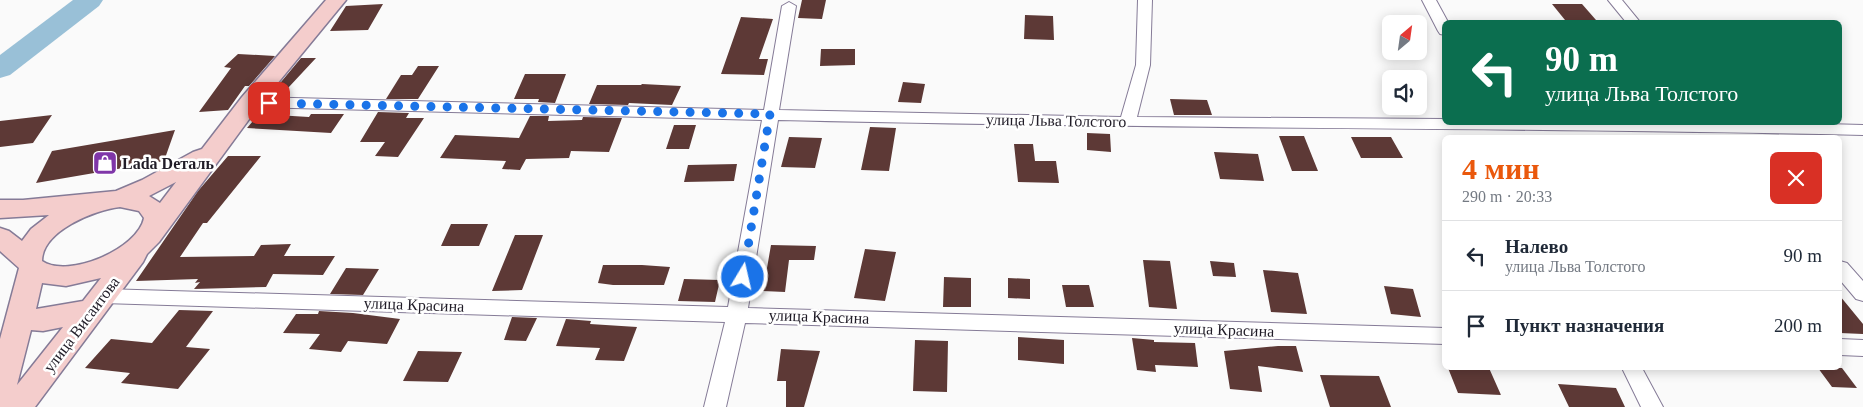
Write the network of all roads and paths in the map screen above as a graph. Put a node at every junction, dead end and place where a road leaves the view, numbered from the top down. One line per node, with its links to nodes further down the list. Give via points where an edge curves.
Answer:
1 (336, 0): 8 (street, улица Висаитова)
2 (1145, 0): 10 (street, via 1143,65)
3 (1429, 0): 7 (street)
4 (1615, 0): 6 (street)
5 (789, 6): 9 (street)
6 (1631, 20)
7 (1442, 25)
8 (250, 102): 9 (street, улица Льва Толстого); 14 (street, улица Висаитова)
9 (770, 114): 10 (street, улица Льва Толстого); 23 (street)
10 (1128, 121): 11 (street, улица Льва Толстого)
11 (1495, 129): 12 (street, улица Льва Толстого)
12 (1718, 129): 13 (street, улица Льва Толстого)
13 (1863, 130)
14 (214, 149): 15 (street, via 151,186); 17 (street, улица Висаитова)
15 (111, 201): 16 (street); 17 (street, via 141,202 154,210 157,219); 19 (street, via 66,216 50,226 30,249)
16 (0, 209)
17 (149, 236): 19 (street, via 114,263 81,274 41,275); 22 (street, улица Висаитова)
18 (0, 238): 19 (street)
19 (30, 264): 24 (street)
20 (1842, 270): 21 (street)
21 (1863, 294)
22 (97, 303): 23 (street, улица Красина); 24 (street, via 43,320); 30 (street, улица Висаитова)
23 (737, 314): 25 (street, улица Красина); 31 (street)
24 (19, 319): 29 (street)
25 (1442, 336)
26 (1842, 347): 27 (street)
27 (1863, 348)
28 (1633, 370): 32 (street)
29 (0, 395)
30 (18, 407)
31 (715, 407)
32 (1652, 407)

